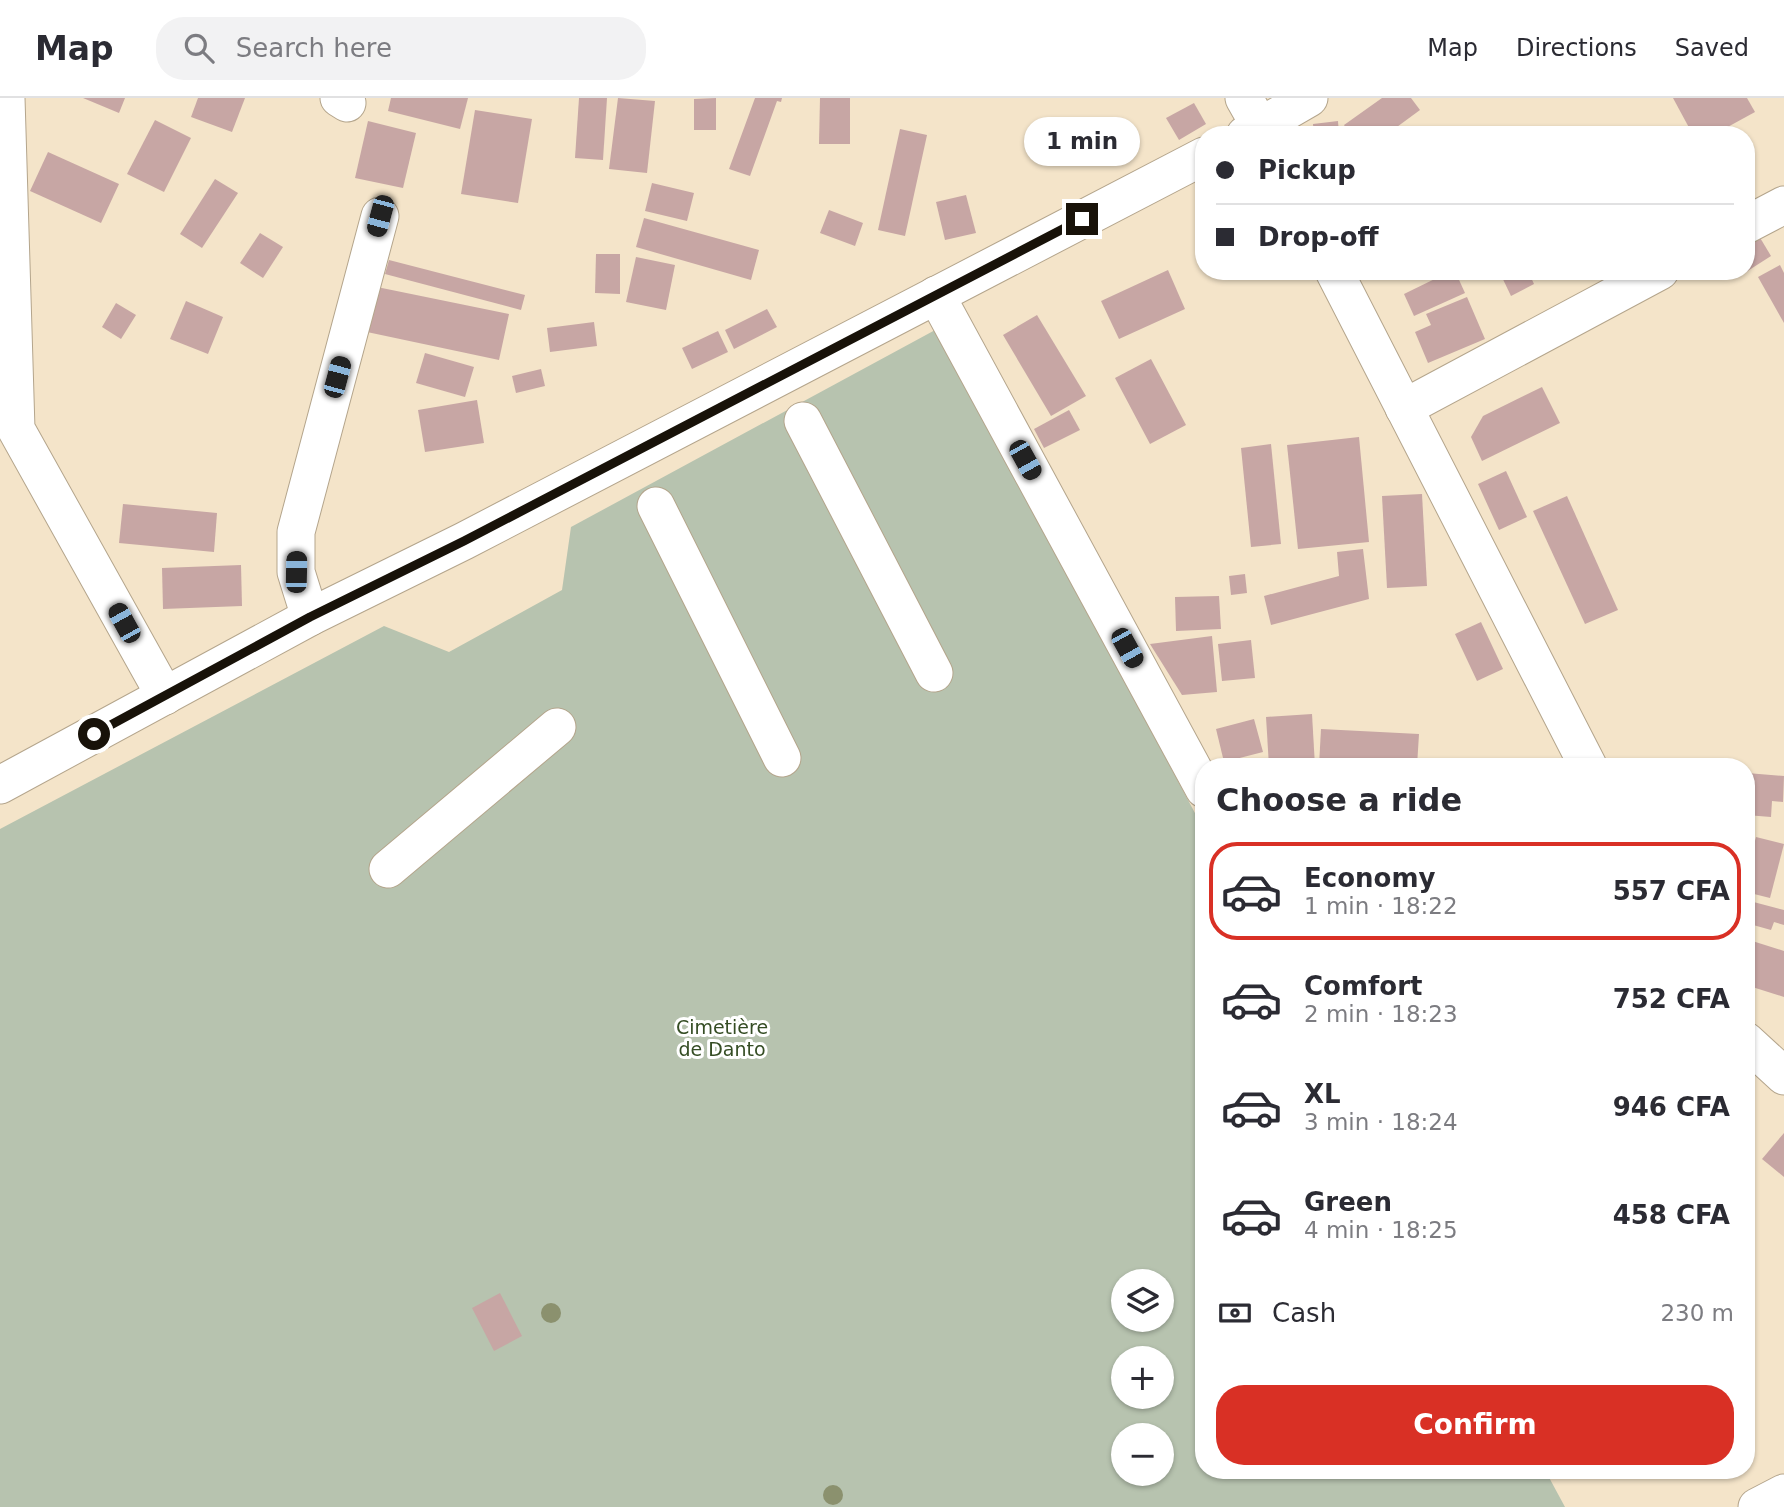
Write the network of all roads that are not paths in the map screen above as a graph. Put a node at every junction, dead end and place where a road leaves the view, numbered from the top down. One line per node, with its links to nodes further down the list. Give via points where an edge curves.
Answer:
1 (6, 98): 13 (street)
2 (1309, 98): 3 (street)
3 (1254, 124)
4 (1195, 161): 10 (street)
5 (1784, 205): 7 (street)
6 (380, 216): 15 (street, via 296,531 296,572)
7 (1755, 220)
8 (1339, 280): 11 (street)
9 (1643, 280): 11 (street)
10 (936, 295): 15 (street); 21 (street)
11 (1404, 408): 20 (street)
12 (803, 421): 16 (street)
13 (8, 434): 17 (street)
14 (656, 506): 19 (street)
15 (310, 617): 17 (street)
16 (934, 673)
17 (165, 696): 22 (street)
18 (557, 727): 23 (street)
19 (782, 758)
20 (1584, 758)
21 (1195, 772)
22 (0, 785)
23 (388, 869)
24 (1755, 1049): 25 (street)
25 (1784, 1076)
26 (1784, 1493): 27 (street)
27 (1757, 1507)

